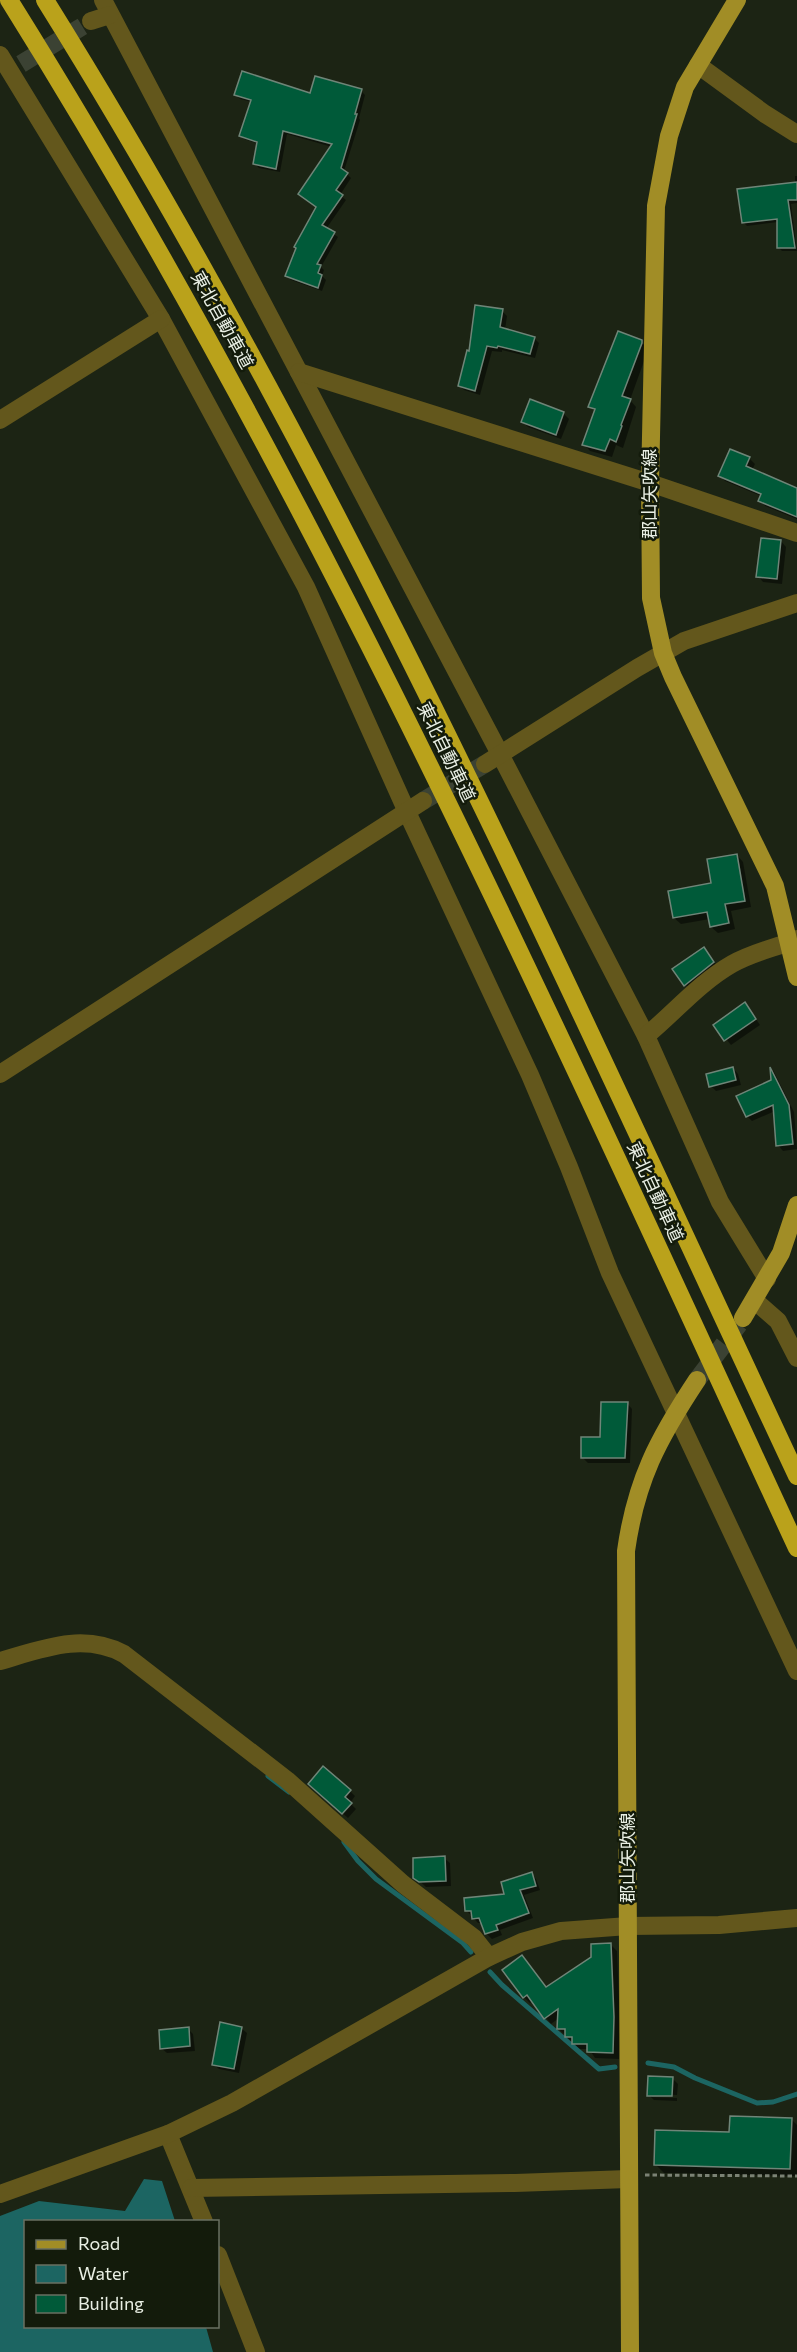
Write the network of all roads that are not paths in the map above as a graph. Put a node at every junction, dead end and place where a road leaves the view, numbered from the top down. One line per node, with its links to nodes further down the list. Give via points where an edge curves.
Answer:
1 (9, 0): 31 (highway, 東北自動車道, via 161,254 355,616 557,1033)
2 (45, 0): 30 (highway, 東北自動車道, via 188,241 298,441 413,664 524,891)
3 (737, 0): 7 (main road, 郡山矢吹線)
4 (106, 7): 5 (street); 10 (street)
5 (91, 21)
6 (0, 55): 9 (street, via 16,68)
7 (698, 65): 8 (street); 12 (main road, 郡山矢吹線, via 685,87 669,136 656,206)
8 (797, 134)
9 (161, 319): 11 (street); 18 (street, via 306,587)
10 (299, 372): 12 (street); 16 (street)
11 (0, 420)
12 (650, 483): 13 (street); 15 (main road, 郡山矢吹線, via 651,598)
13 (797, 533)
14 (797, 603): 15 (street, via 684,641)
15 (663, 653): 16 (street); 19 (main road, 郡山矢吹線, via 775,886)
16 (493, 759): 21 (street)
17 (423, 801): 18 (street)
18 (407, 812): 22 (street); 29 (street, via 530,1076 610,1273)
19 (793, 940): 20 (main road, 郡山矢吹線); 21 (street, via 730,965 686,997)
20 (797, 977)
21 (646, 1036): 24 (street, via 720,1202)
22 (0, 1074)
23 (797, 1205): 24 (main road)
24 (768, 1279): 25 (main road)
25 (754, 1300): 26 (main road); 27 (street, via 778,1321)
26 (743, 1318)
27 (797, 1358)
28 (697, 1380): 29 (main road, 郡山矢吹線)
29 (675, 1413): 33 (street); 35 (main road, 郡山矢吹線, via 644,1475 626,1551)
30 (797, 1476)
31 (797, 1548)
32 (0, 1660): 36 (street, via 76,1642 103,1645 124,1654 287,1780 396,1878 474,1938)
33 (797, 1671)
34 (797, 1918): 35 (street, via 719,1925)
35 (628, 1926): 36 (street, via 561,1931); 38 (main road, 郡山矢吹線)
36 (489, 1957): 37 (street, via 232,2103)
37 (168, 2134): 39 (street); 40 (street)
38 (628, 2176): 39 (street, via 515,2183); 44 (main road, 郡山矢吹線)
39 (191, 2188): 41 (street)
40 (0, 2194)
41 (203, 2220)
42 (219, 2258): 43 (street)
43 (256, 2352)
44 (630, 2352)

